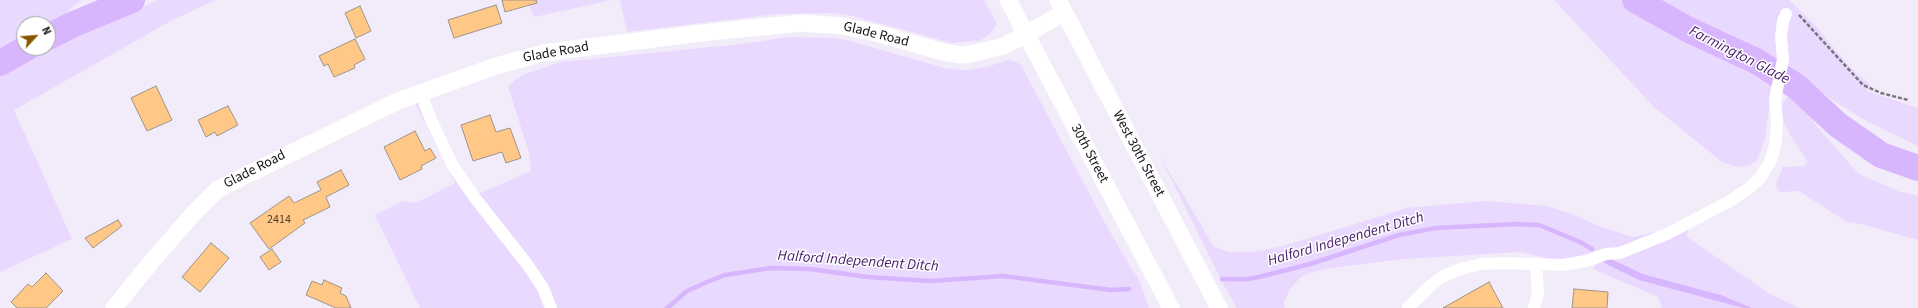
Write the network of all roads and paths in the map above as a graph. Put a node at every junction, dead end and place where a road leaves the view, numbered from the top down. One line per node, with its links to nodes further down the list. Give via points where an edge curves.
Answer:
1 (1008, 0): 4 (street, 30th Street)
2 (1061, 6): 4 (street, Glade Road); 11 (street, West 30th Street)
3 (1786, 14): 6 (path, via 1797,13 1863,85); 7 (street, via 1781,37 1783,60 1775,100 1776,141 1771,160 1760,178 1730,200 1667,234 1620,253 1563,265)
4 (1026, 35): 5 (street, Glade Road, via 994,49 961,55 842,26 819,23 773,25 543,53); 10 (street, 30th Street)
5 (420, 92): 8 (street, Glade Road, via 218,189 188,219); 9 (street, via 453,166 527,264)
6 (1908, 100)
7 (1536, 265): 12 (street, via 1481,264 1460,269 1442,277); 13 (street, via 1538,294)
8 (114, 308)
9 (551, 308)
10 (1171, 308)
11 (1219, 308)
12 (1408, 308)
13 (1534, 308)

